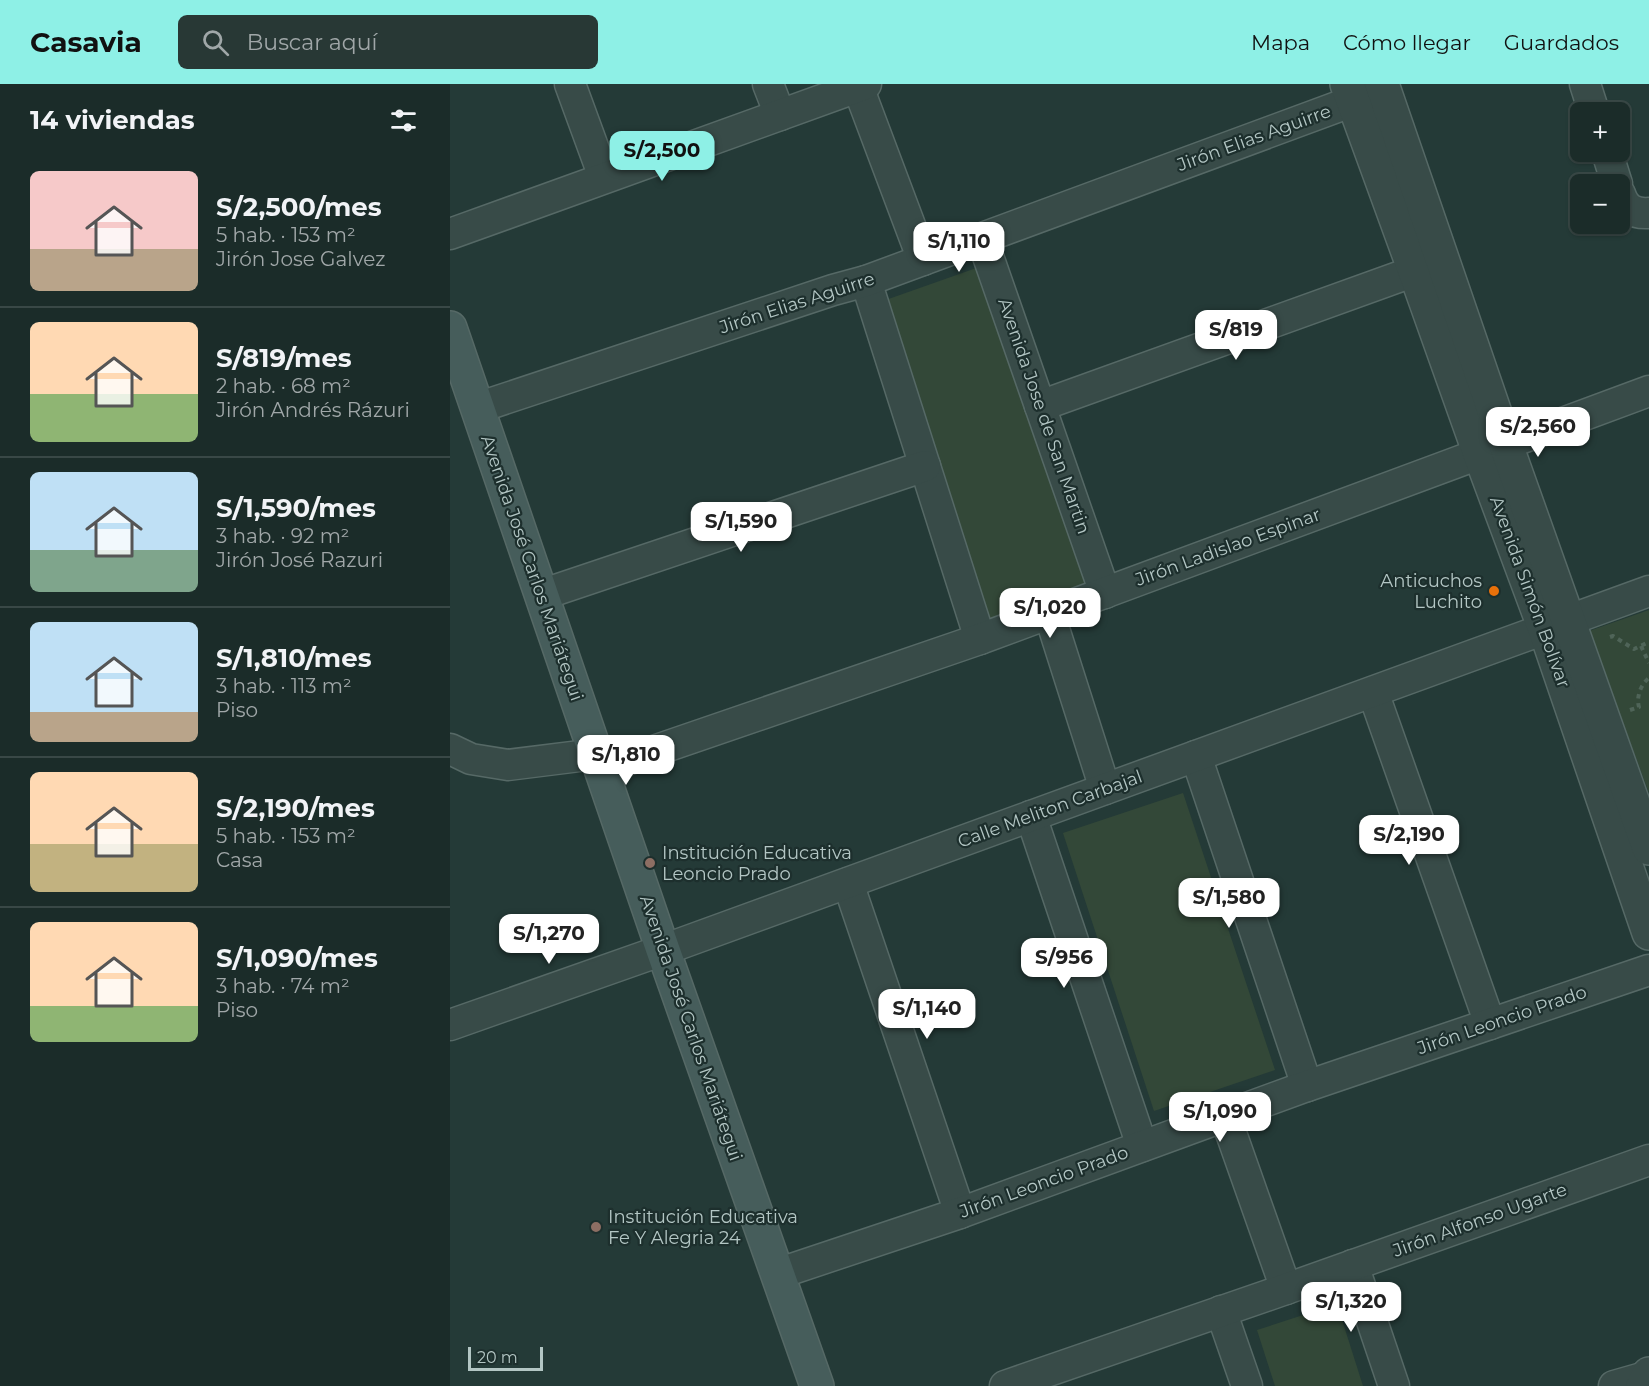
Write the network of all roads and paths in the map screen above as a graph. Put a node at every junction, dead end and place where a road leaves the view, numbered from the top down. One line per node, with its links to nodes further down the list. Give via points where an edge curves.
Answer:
1 (570, 84): 9 (street)
2 (768, 84): 8 (street)
3 (1585, 84): 7 (street)
4 (862, 86): 8 (street); 14 (street)
5 (1383, 87): 6 (street, Jirón Elias Aguirre); 21 (street, Avenida Simón Bolívar)
6 (1350, 93): 13 (street, Jirón Elias Aguirre); 15 (street, Avenida Simón Bolívar)
7 (1591, 102)
8 (780, 115): 9 (street)
9 (604, 177): 12 (street)
10 (1630, 209): 11 (street)
11 (1649, 213)
12 (450, 234)
13 (982, 238): 14 (street, Jirón Elias Aguirre); 19 (street, Avenida Jose de San Martin)
14 (923, 260): 16 (street, Jirón Elias Aguirre)
15 (1415, 271): 19 (street); 21 (street, Avenida Simón Bolívar)
16 (866, 281): 20 (street, Jirón Elias Aguirre); 22 (street)
17 (450, 328): 20 (main road, Avenida José Carlos Mariátegui)
18 (1649, 391): 21 (street, Jirón Ladislao Espinar)
19 (1040, 406): 24 (street, Avenida Jose de San Martin)
20 (477, 408): 25 (main road, Avenida José Carlos Mariátegui)
21 (1493, 450): 24 (street, Jirón Ladislao Espinar); 27 (street, Avenida Simón Bolívar)
22 (925, 466): 25 (street); 28 (street)
23 (1649, 591): 27 (street, Calle Meliton Carbajal)
24 (1106, 593): 26 (street, Jirón Ladislao Espinar)
25 (541, 596): 37 (main road, Avenida José Carlos Mariátegui)
26 (1049, 614): 28 (street, Jirón Ladislao Espinar); 38 (street)
27 (1564, 632): 30 (path, via 1613,636 1634,649); 33 (street, Calle Meliton Carbajal); 40 (street, Avenida Simón Bolívar); 42 (street, Avenida Simón Bolívar)
28 (980, 639): 37 (street, Jirón Ladislao Espinar)
29 (1649, 642): 30 (path)
30 (1641, 646): 31 (path)
31 (1649, 663)
32 (1649, 678): 34 (path, via 1641,688 1637,702 1640,707)
33 (1373, 692): 36 (street, Calle Meliton Carbajal); 45 (street)
34 (1630, 710)
35 (450, 750): 37 (street, Jirón Ladislao Espinar, via 471,759 507,765)
36 (1196, 756): 38 (street, Calle Meliton Carbajal); 47 (street)
37 (599, 762): 43 (main road, Avenida José Carlos Mariátegui)
38 (1105, 789): 39 (street, Calle Meliton Carbajal)
39 (1031, 816): 41 (street, Calle Meliton Carbajal); 49 (street)
40 (1649, 848)
41 (848, 883): 43 (street, Calle Meliton Carbajal); 51 (street)
42 (1649, 933)
43 (663, 950): 46 (street, Calle Meliton Carbajal); 53 (main road, Avenida José Carlos Mariátegui)
44 (1649, 969): 45 (street, Jirón Leoncio Prado)
45 (1490, 1024): 47 (street, Jirón Leoncio Prado)
46 (450, 1025)
47 (1307, 1086): 48 (street, Jirón Leoncio Prado)
48 (1225, 1116): 49 (street, Jirón Leoncio Prado); 54 (street)
49 (1142, 1146): 51 (street, Jirón Leoncio Prado)
50 (1649, 1160): 52 (street, Jirón Alfonso Ugarte)
51 (960, 1213): 53 (street, Jirón Leoncio Prado)
52 (1353, 1265): 54 (street, Jirón Alfonso Ugarte); 60 (street)
53 (777, 1274): 57 (main road, Avenida José Carlos Mariátegui)
54 (1286, 1289): 55 (street, Jirón Alfonso Ugarte)
55 (1221, 1311): 58 (street, Jirón Alfonso Ugarte); 59 (street)
56 (1647, 1378): 61 (street)
57 (817, 1386)
58 (1005, 1386)
59 (1247, 1386)
60 (1394, 1386)
61 (1614, 1386)

